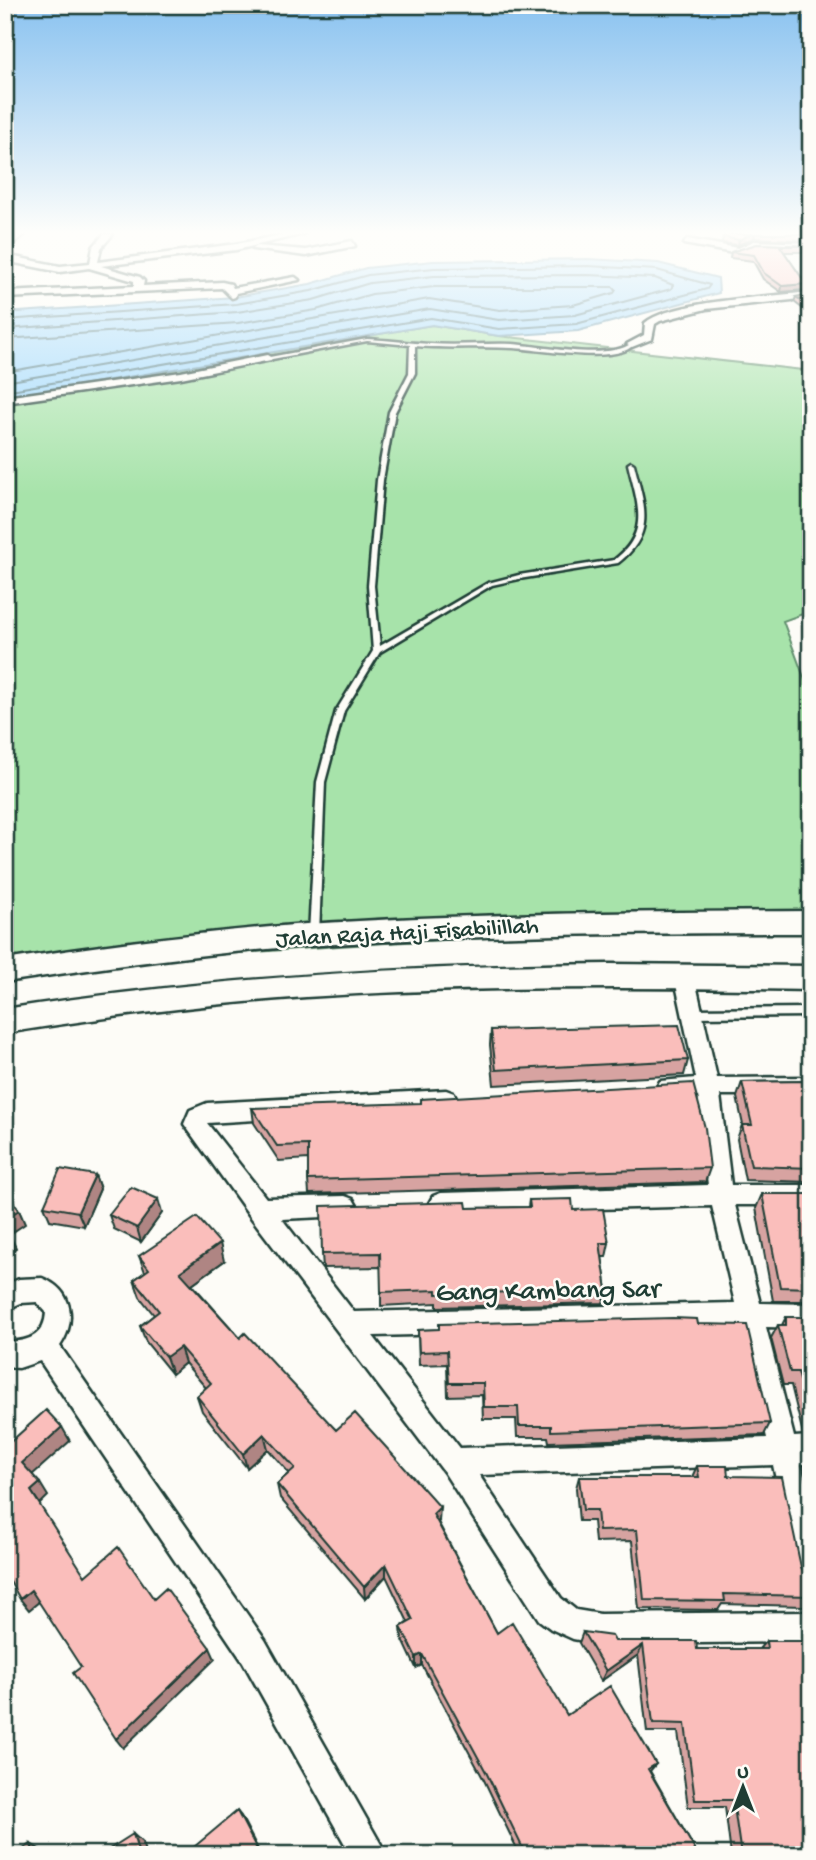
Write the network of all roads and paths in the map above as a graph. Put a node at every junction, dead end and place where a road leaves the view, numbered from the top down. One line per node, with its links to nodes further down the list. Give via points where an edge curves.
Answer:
1 (654, 321): 3 (street, via 649,337)
2 (412, 344): 3 (lane, via 578,353 628,349); 4 (lane, via 367,340); 7 (lane, via 412,373 392,412 380,480 371,586)
3 (632, 344)
4 (267, 358): 5 (street)
5 (5, 400)
6 (631, 464): 7 (lane, via 644,520 629,554 616,562 490,584)
7 (377, 651): 9 (lane, via 340,711 321,782)
8 (811, 922): 9 (main road, Jalan Raja Haji Fisabilillah)
9 (314, 933): 10 (main road, Jalan Raja Haji Fisabilillah, via 151,949)
10 (5, 971)
11 (684, 975): 12 (main road, Jalan Raja Haji Fisabilillah); 14 (street); 15 (main road, Jalan Raja Haji Fisabilillah, via 414,980 173,998)
12 (811, 978)
13 (811, 1012): 14 (lane)
14 (692, 1013): 16 (street)
15 (5, 1021)
16 (708, 1085): 17 (street); 18 (street); 20 (street)
17 (811, 1086)
18 (652, 1088)
19 (471, 1098): 24 (street, via 202,1114 196,1128)
20 (720, 1195): 21 (street); 22 (street); 26 (street)
21 (811, 1195)
22 (422, 1204)
23 (367, 1205): 24 (street)
24 (258, 1209): 28 (street)
25 (5, 1298): 29 (street, via 31,1289 51,1296 60,1314 53,1336)
26 (749, 1315): 27 (street, Gang Kambang Sar); 28 (street, Gang Kambang Sar); 31 (street)
27 (811, 1316)
28 (348, 1324): 32 (street)
29 (44, 1345): 30 (street, via 21,1356); 35 (street, via 254,1651)
30 (5, 1354)
31 (797, 1450): 32 (street); 33 (street)
32 (454, 1462): 34 (street, via 550,1609 570,1624 600,1629)
33 (811, 1577)
34 (811, 1627)
35 (370, 1855)

